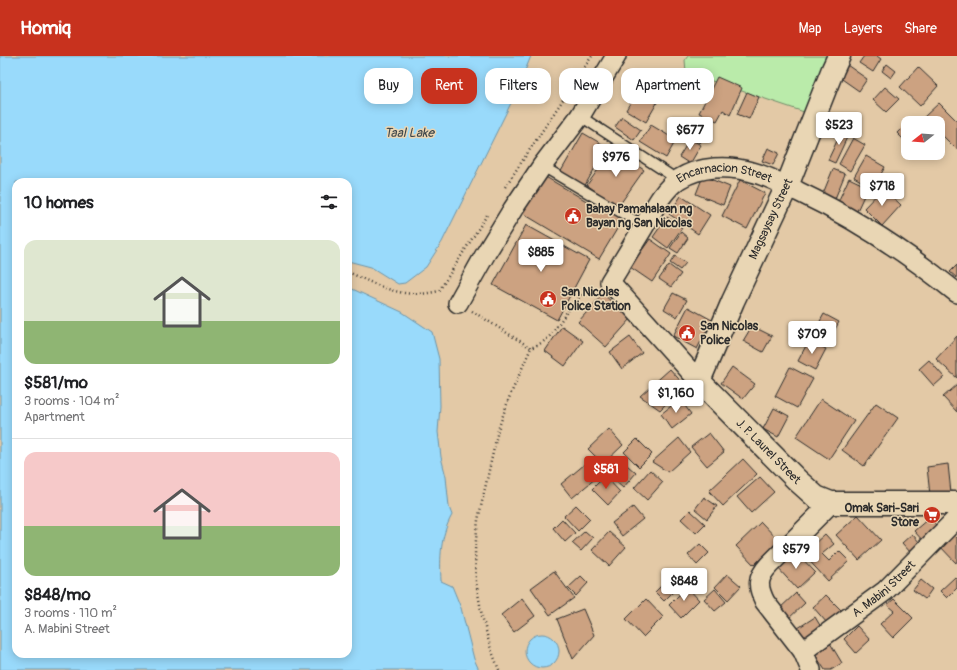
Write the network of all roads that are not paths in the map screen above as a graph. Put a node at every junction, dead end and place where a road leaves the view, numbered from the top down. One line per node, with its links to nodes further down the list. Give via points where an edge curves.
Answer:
1 (616, 56): 3 (street)
2 (840, 56): 6 (main road, Magsaysay Street)
3 (580, 116): 4 (street); 5 (lane)
4 (542, 166): 7 (lane); 10 (street, via 486,253)
5 (678, 180): 6 (street, Encarnacion Street, via 693,172 732,168 752,172); 7 (street, Encarnacion Street, via 664,193)
6 (787, 186): 9 (street, Encarnacion Street, via 864,227); 11 (main road, Magsaysay Street)
7 (644, 226): 8 (street, Encarnacion Street)
8 (610, 282): 11 (street, J. P. Laurel Street)
9 (957, 293)
10 (458, 303)
11 (699, 381): 12 (main road, J. P. Laurel Street, via 797,480 816,496)
12 (831, 503): 13 (main road, J. P. Laurel Street); 15 (street, via 765,569 759,583 765,602)
13 (957, 503)
14 (957, 518): 15 (street, A. Mabini Street, via 885,591)
15 (803, 651): 16 (street)
16 (811, 670)

